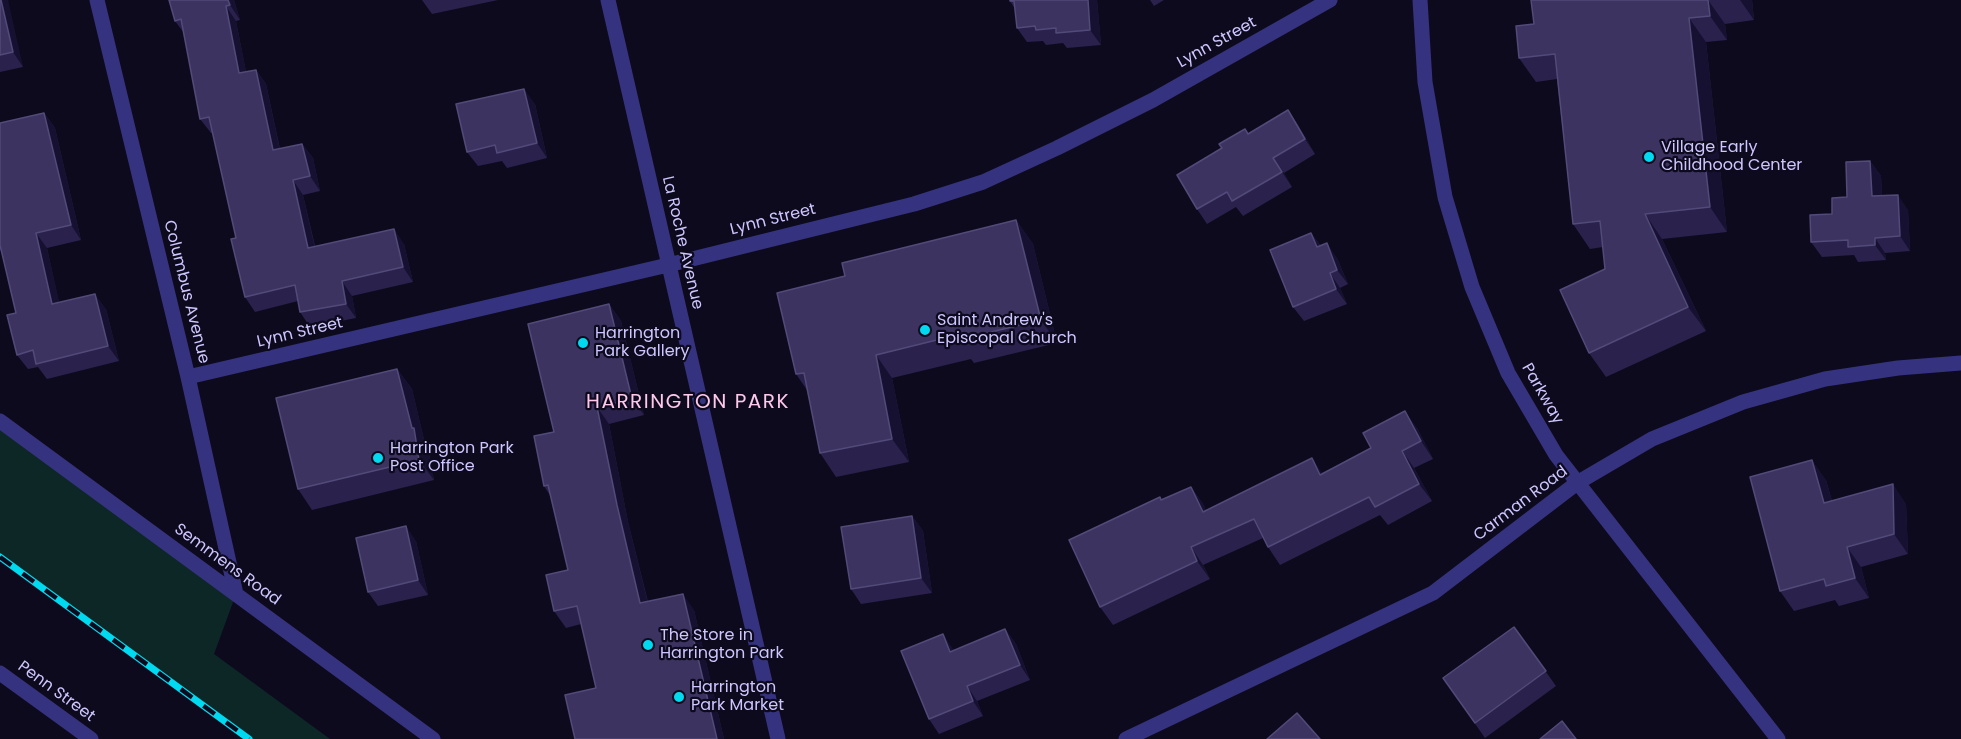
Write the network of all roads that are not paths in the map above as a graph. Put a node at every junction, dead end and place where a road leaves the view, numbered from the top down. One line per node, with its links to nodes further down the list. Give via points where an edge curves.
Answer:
1 (97, 0): 7 (street, Columbus Avenue)
2 (608, 0): 5 (street, La Roche Avenue)
3 (1330, 0): 5 (street, Lynn Street, via 1153,100 983,182 914,204)
4 (1420, 0): 9 (street, Parkway, via 1425,82 1443,185 1472,287 1508,373)
5 (668, 265): 7 (street, Lynn Street); 14 (street, La Roche Avenue)
6 (1961, 363): 9 (street, Carman Road, via 1825,379 1743,402 1652,439)
7 (188, 377): 10 (street, Columbus Avenue)
8 (0, 421): 10 (street, Semmens Road)
9 (1577, 483): 15 (street, Carman Road, via 1433,594); 16 (street, Parkway)
10 (236, 594): 13 (street, Semmens Road)
11 (0, 674): 12 (street, Penn Street)
12 (92, 739)
13 (433, 739)
14 (778, 739)
15 (1126, 739)
16 (1778, 739)

